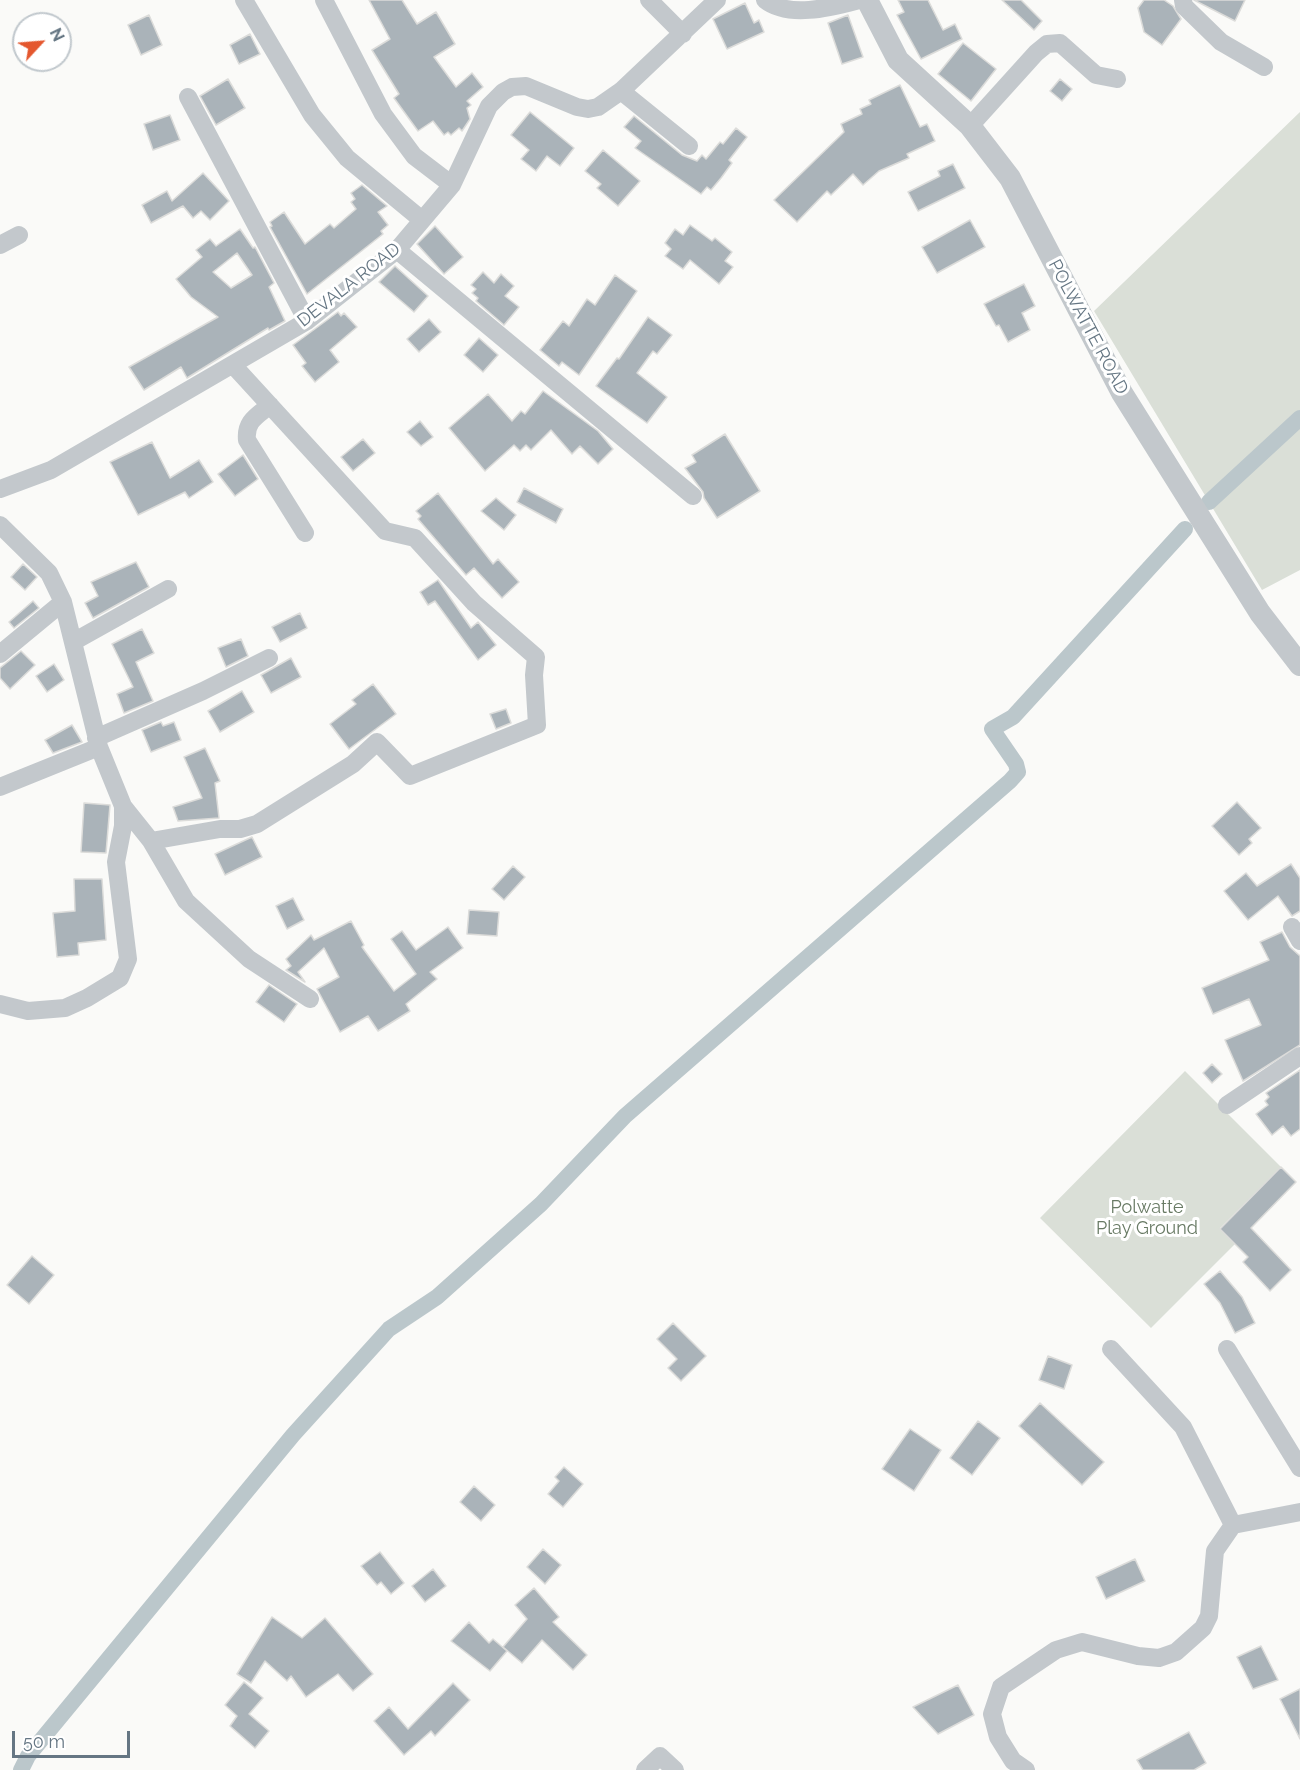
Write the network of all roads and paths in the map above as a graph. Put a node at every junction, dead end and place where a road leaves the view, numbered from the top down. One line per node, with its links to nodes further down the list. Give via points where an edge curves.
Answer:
1 (244, 0): 17 (street, via 319,124 347,158)
2 (324, 0): 16 (street, via 383,114 414,156)
3 (649, 0): 9 (street)
4 (717, 0): 9 (street, DEVALA ROAD)
5 (765, 0): 6 (street, via 792,10)
6 (859, 0)
7 (867, 0): 14 (street, POLWATTE ROAD, via 898,60)
8 (1183, 0): 10 (street, via 1184,6 1221,42)
9 (683, 34): 12 (street, DEVALA ROAD)
10 (1264, 68)
11 (1117, 79): 14 (street, via 1096,75 1060,43 1047,44)
12 (621, 91): 15 (street); 16 (street, DEVALA ROAD, via 608,102 588,110 526,86 512,87 489,106)
13 (188, 97): 21 (street)
14 (970, 126): 33 (street, POLWATTE ROAD, via 1010,178 1122,393 1260,613)
15 (689, 146)
16 (452, 185): 17 (street, DEVALA ROAD)
17 (422, 220): 20 (street, DEVALA ROAD)
18 (20, 235): 19 (street)
19 (0, 245)
20 (397, 250): 21 (street, DEVALA ROAD); 25 (street)
21 (307, 321): 22 (street, DEVALA ROAD)
22 (233, 365): 23 (street); 24 (street, DEVALA ROAD, via 51,470)
23 (270, 405): 27 (street, via 249,422 246,440); 37 (street, via 385,531 415,538 474,603 536,657 537,725 410,776 377,742 353,764 256,824)
24 (0, 489)
25 (693, 496)
26 (0, 525): 29 (street, via 49,573)
27 (305, 533)
28 (168, 589): 30 (street)
29 (63, 602): 30 (street); 31 (street)
30 (73, 642): 34 (street)
31 (0, 654)
32 (269, 658): 34 (street)
33 (1300, 665)
34 (98, 743): 35 (street); 36 (street)
35 (0, 787)
36 (123, 806): 37 (street); 39 (street, via 116,862 127,947 125,971 110,986 65,1008 28,1011)
37 (151, 841): 38 (street, via 186,901 249,959)
38 (310, 999)
39 (0, 1004)
40 (1300, 1056): 41 (street)
41 (1227, 1105)
42 (1111, 1349): 46 (street, via 1183,1427)
43 (1227, 1349): 44 (street)
44 (1300, 1468)
45 (1300, 1512): 46 (street)
46 (1233, 1525): 47 (street, via 1215,1551 1209,1616 1203,1628 1176,1652 1160,1659 1082,1642 1056,1650 1001,1688 992,1714 998,1737)
47 (1015, 1767)
48 (645, 1770): 49 (street, via 660,1756)
49 (675, 1770)

